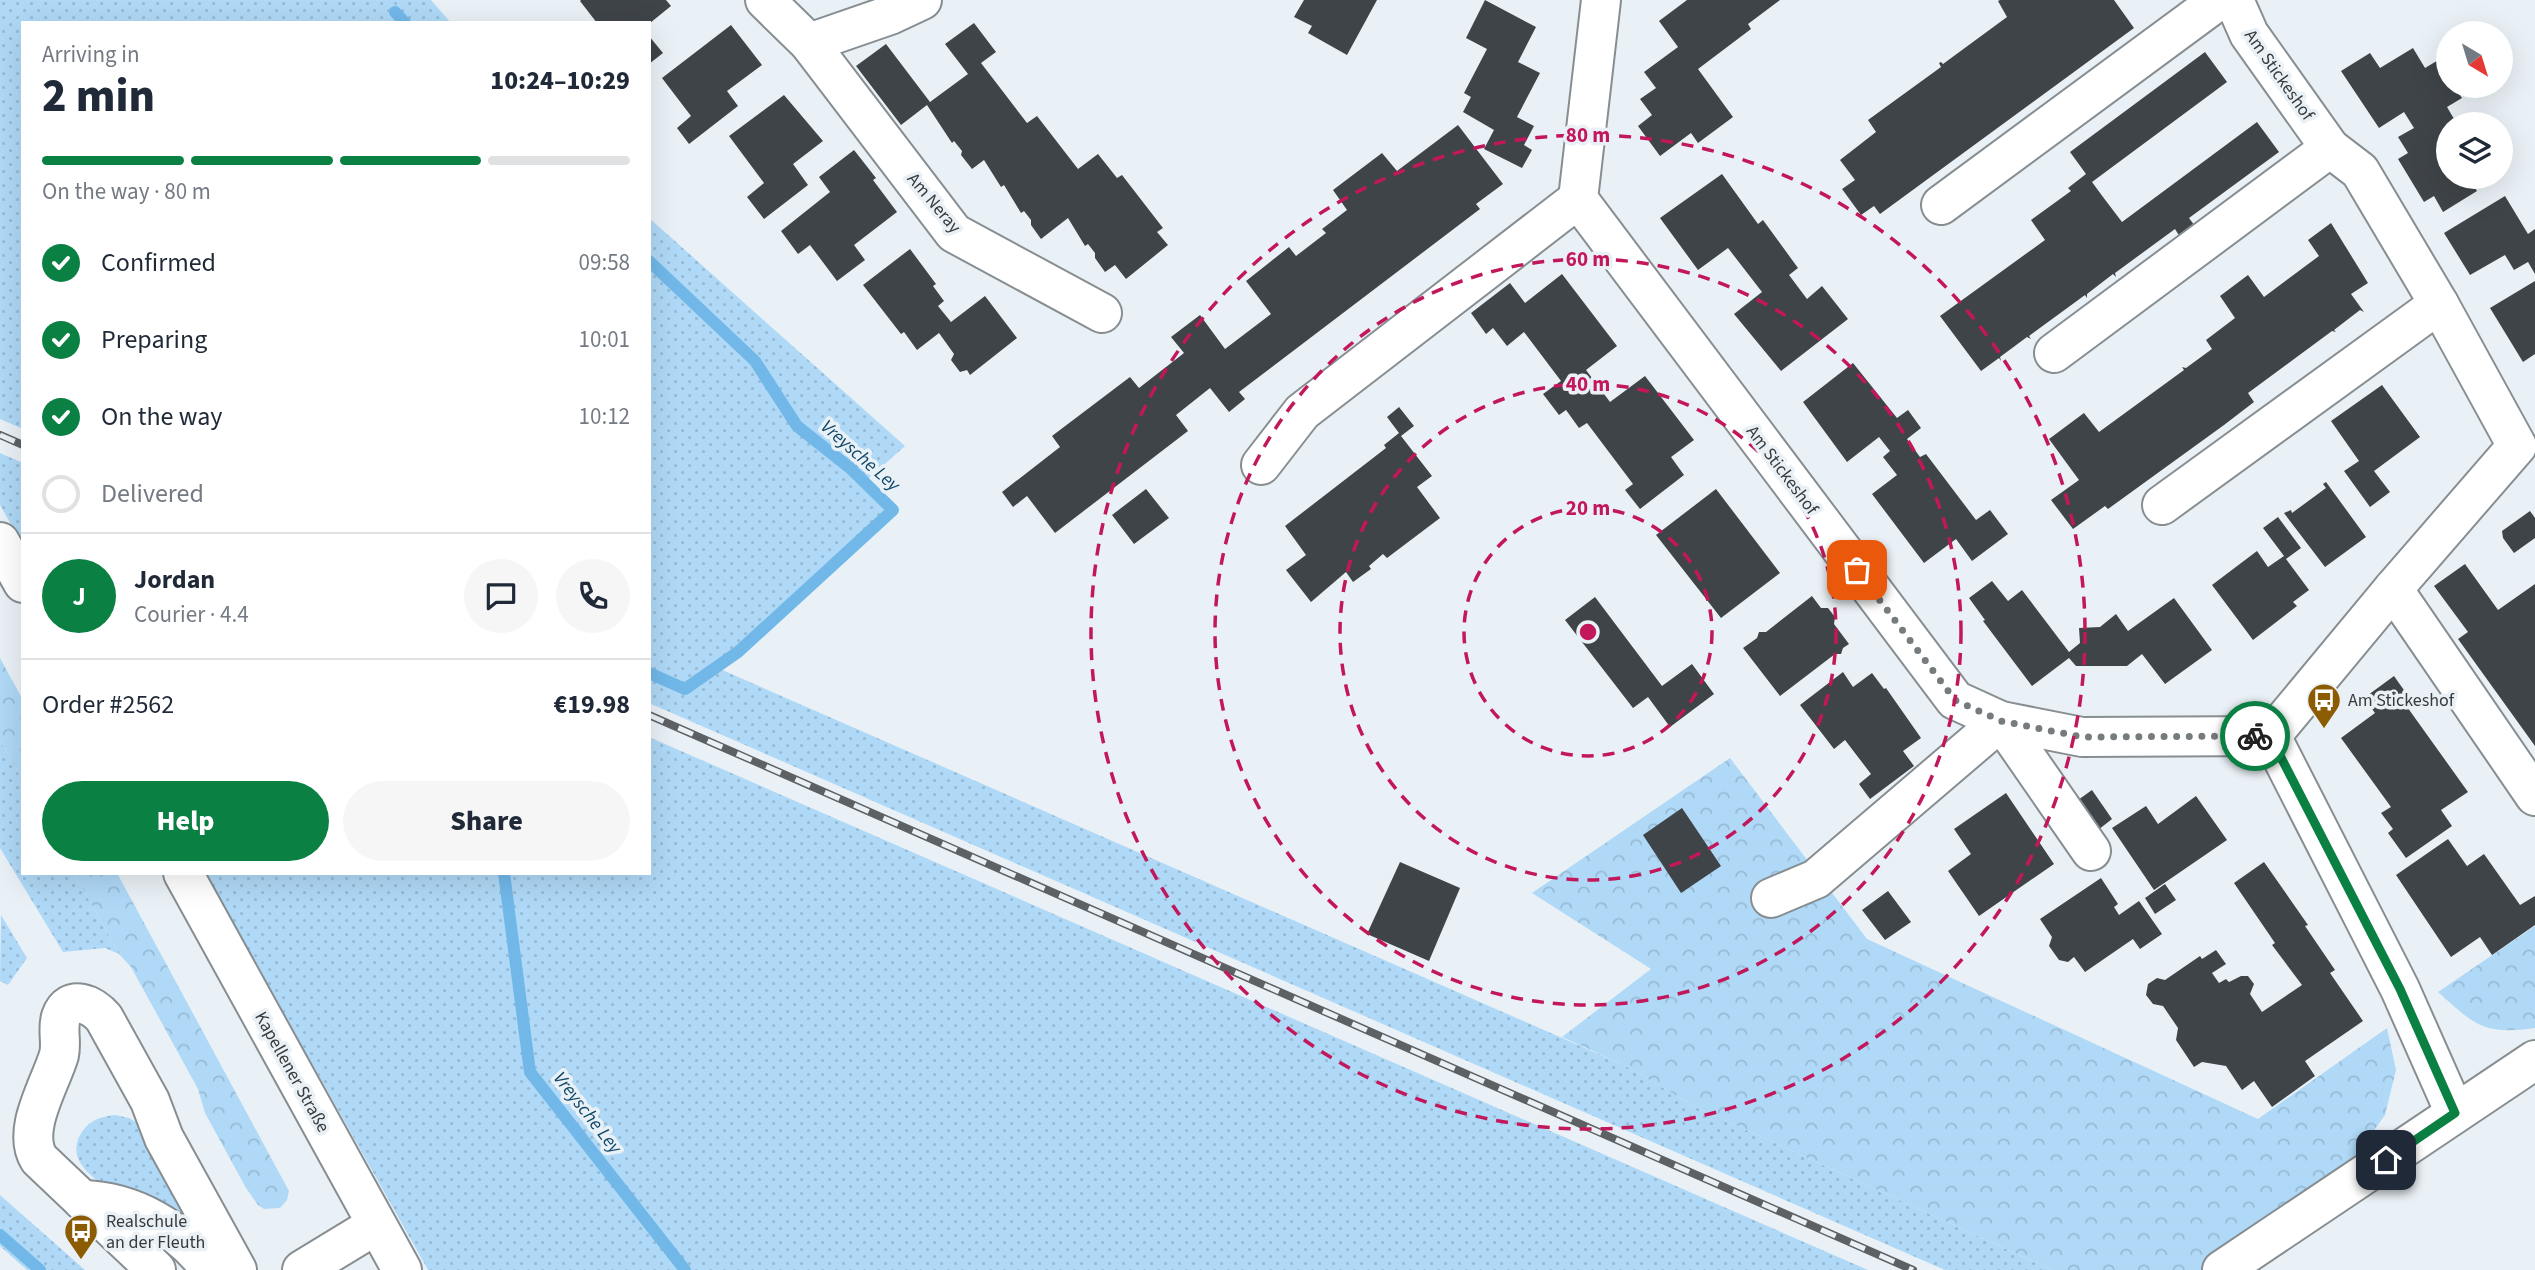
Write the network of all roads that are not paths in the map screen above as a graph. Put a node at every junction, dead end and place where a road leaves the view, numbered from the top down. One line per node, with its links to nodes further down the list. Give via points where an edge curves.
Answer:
1 (765, 0): 6 (street, Am Neray)
2 (922, 0): 6 (street)
3 (1601, 0): 8 (street)
4 (2219, 0): 9 (street)
5 (2234, 0): 7 (street, Am Stickeshof, via 2249,34)
6 (809, 43): 11 (street, Am Neray, via 954,233)
7 (2330, 148): 10 (street, Am Stickeshof, via 2360,171); 12 (street)
8 (1578, 199): 14 (street, via 1302,412); 19 (street, Am Stickeshof, via 1955,700)
9 (1941, 205)
10 (2439, 304): 13 (street, Am Stickeshof); 15 (street)
11 (1102, 313)
12 (2054, 353)
13 (2529, 452): 18 (street, Am Stickeshof)
14 (1261, 465)
15 (2162, 505)
16 (0, 542): 17 (street)
17 (21, 579)
18 (2393, 589): 20 (street, Am Stickeshof); 21 (street)
19 (2001, 721): 20 (street, Am Stickeshof, via 2082,737); 22 (street); 24 (street, via 1816,879)
20 (2270, 736): 26 (street, via 2400,989)
21 (2535, 796)
22 (2091, 850)
23 (184, 875): 28 (street, Kapellener Straße)
24 (1771, 898)
25 (2535, 1060): 26 (street)
26 (2455, 1113): 34 (street)
27 (82, 1200): 29 (street); 30 (street, via 126,1207 174,1231); 31 (street, via 39,1159 32,1136 59,1053 61,1017 74,1003 86,1003 104,1018)
28 (376, 1225): 32 (street); 33 (street, Kapellener Straße)
29 (156, 1270)
30 (211, 1270)
31 (237, 1270)
32 (302, 1270)
33 (402, 1270)
34 (2222, 1270)

